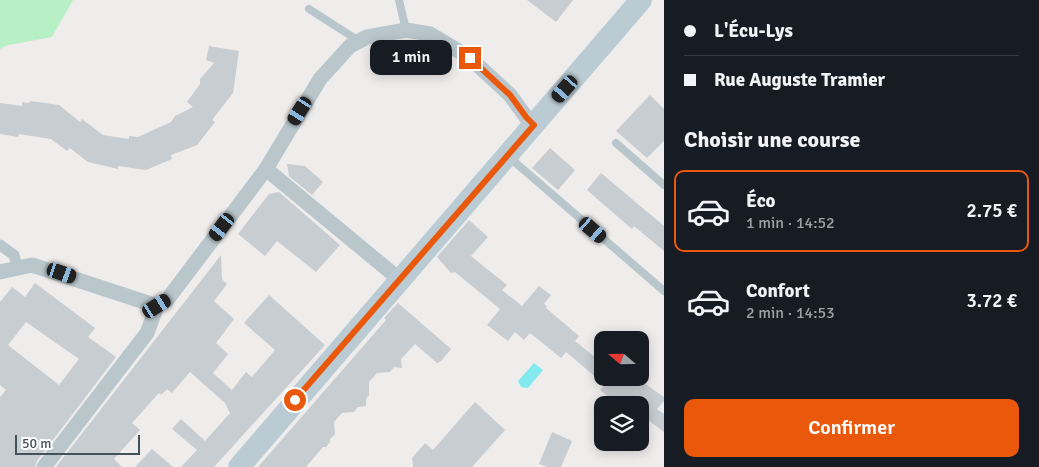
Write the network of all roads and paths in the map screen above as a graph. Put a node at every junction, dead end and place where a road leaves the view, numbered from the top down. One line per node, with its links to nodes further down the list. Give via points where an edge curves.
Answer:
1 (399, 0): 4 (lane)
2 (641, 0): 6 (main road)
3 (309, 9): 5 (lane)
4 (406, 30): 5 (street); 6 (street, via 430,34 470,58 510,95)
5 (359, 41): 9 (street, via 344,51 320,80)
6 (534, 125): 8 (main road)
7 (616, 143): 10 (lane)
8 (507, 156): 14 (main road); 15 (lane)
9 (266, 169): 14 (street); 16 (street, via 167,300)
10 (664, 184)
11 (0, 245): 12 (street, via 14,255)
12 (20, 266): 13 (street); 16 (street, via 32,265 62,273)
13 (0, 272)
14 (399, 279): 18 (main road)
15 (664, 292)
16 (157, 306): 17 (street, via 147,333)
17 (44, 467)
18 (238, 467)

